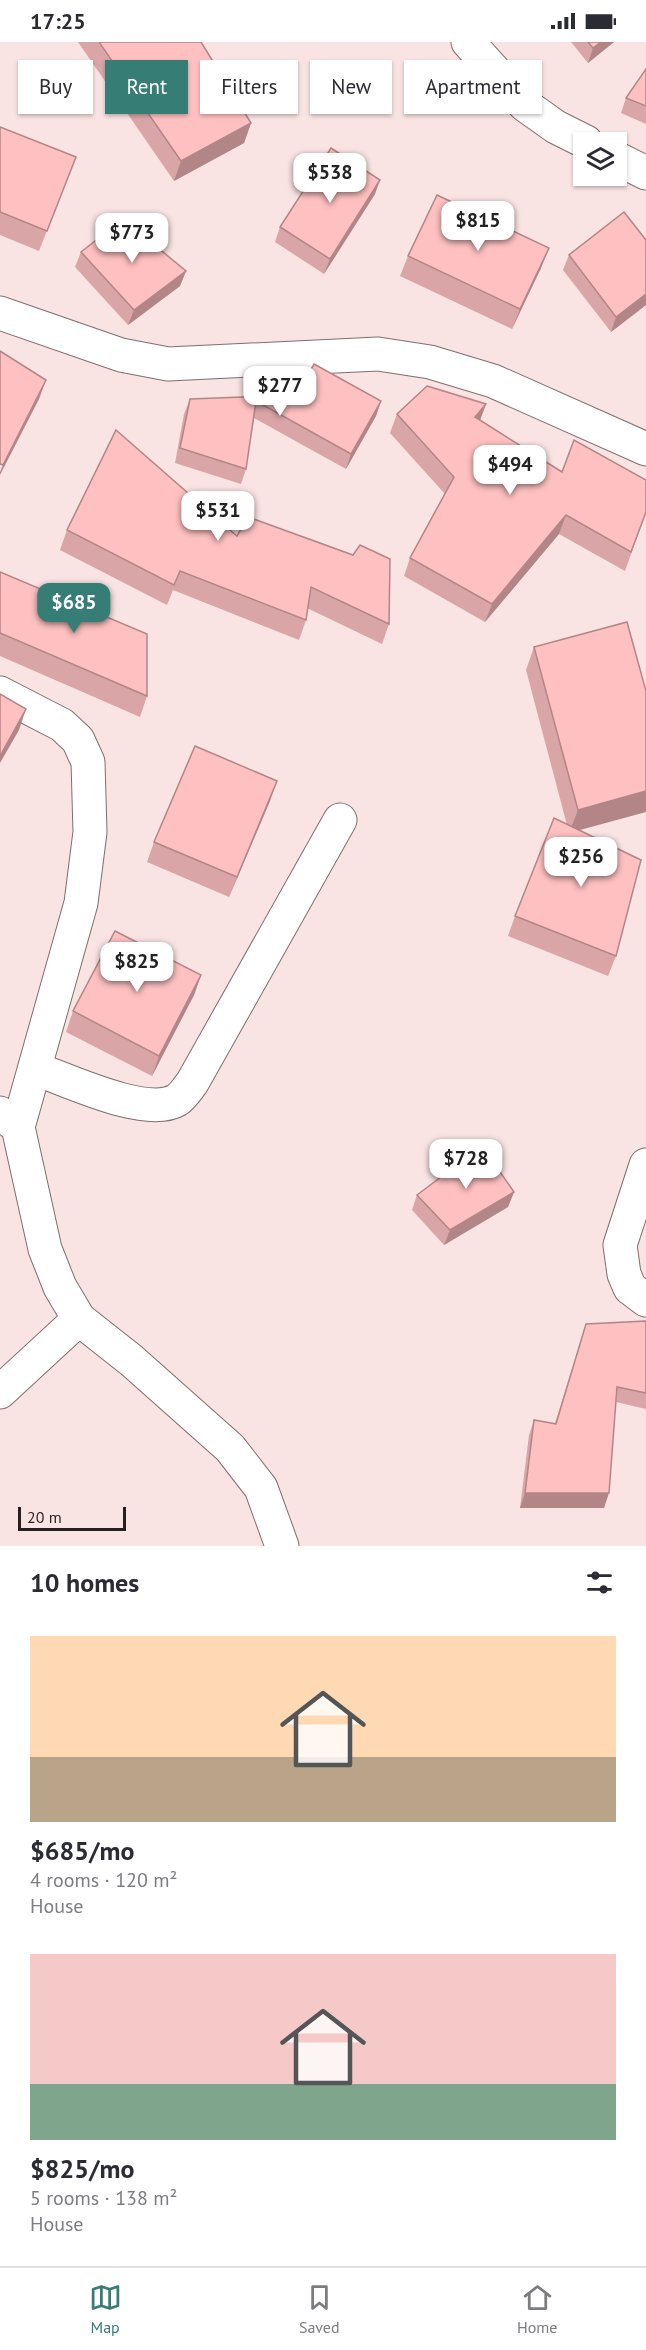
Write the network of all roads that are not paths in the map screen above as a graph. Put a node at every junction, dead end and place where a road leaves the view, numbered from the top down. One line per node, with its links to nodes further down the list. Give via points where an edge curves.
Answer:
1 (468, 42): 2 (street, via 525,105)
2 (573, 136)
3 (627, 164): 4 (street)
4 (646, 173)
5 (0, 313): 6 (street, via 121,355 168,364 378,354 430,362 493,381)
6 (646, 449)
7 (0, 693): 9 (street, via 62,725 78,740 88,762 90,832 81,903)
8 (340, 820): 9 (street, via 192,1083 178,1100 161,1106 131,1103)
9 (36, 1069): 10 (street)
10 (9, 1120): 13 (street, via 45,1249 60,1287)
11 (646, 1165): 12 (street, via 620,1245 630,1288)
12 (646, 1300)
13 (79, 1319): 14 (street); 15 (street, via 230,1448 261,1488)
14 (0, 1392)
15 (282, 1546)

